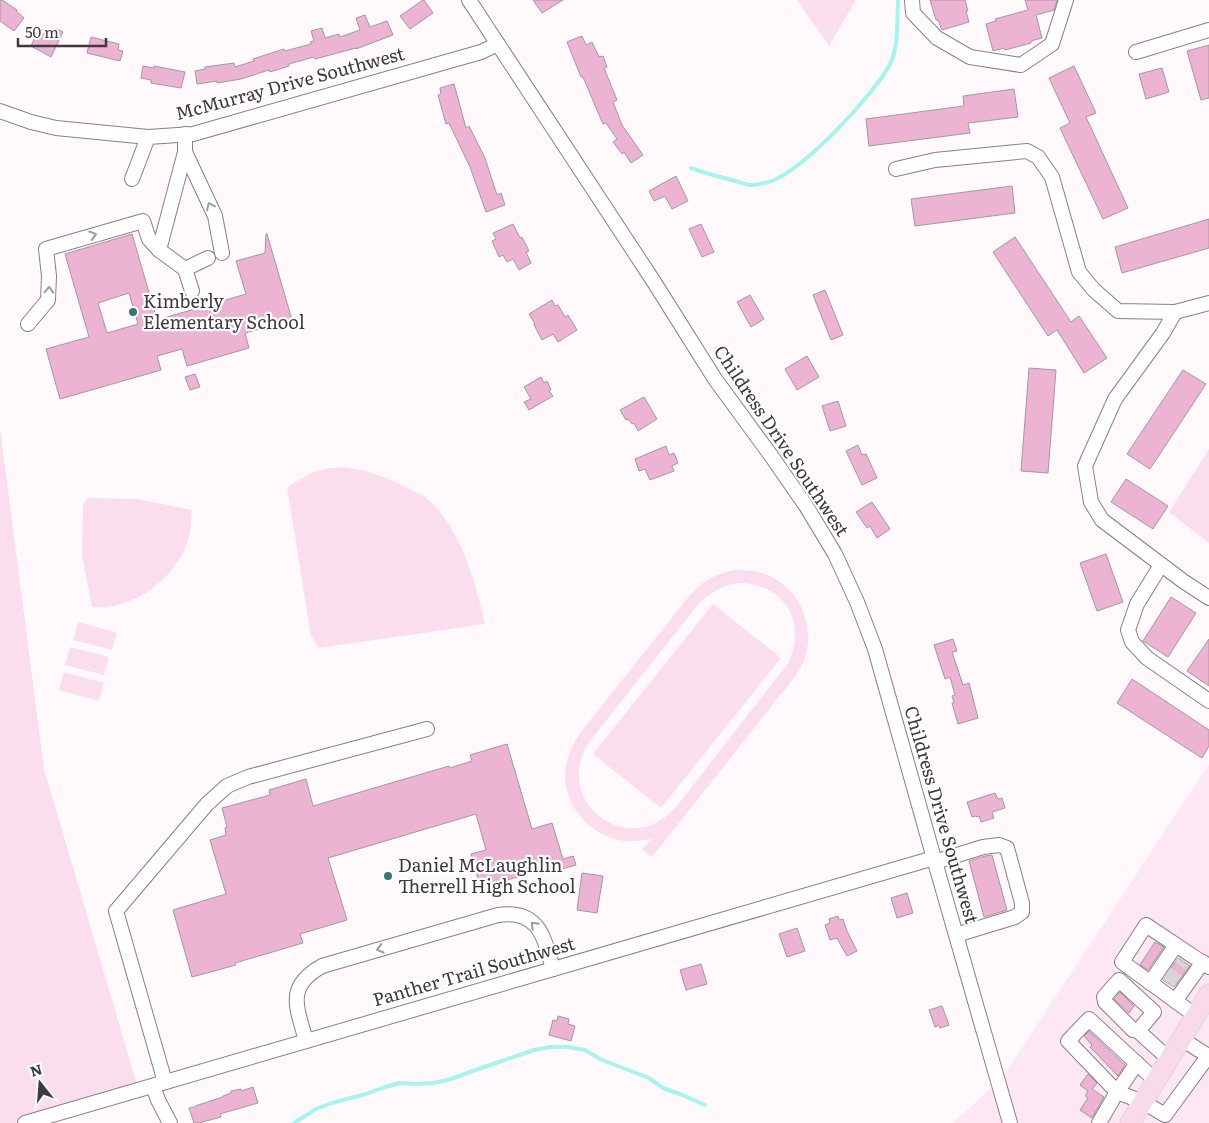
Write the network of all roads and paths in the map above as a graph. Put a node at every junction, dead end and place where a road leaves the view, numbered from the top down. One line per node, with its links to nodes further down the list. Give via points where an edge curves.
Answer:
1 (469, 0): 5 (street, Childress Drive Southwest)
2 (912, 0): 3 (street, via 913,13 937,38 970,57 1021,65 1052,44)
3 (1066, 0)
4 (1209, 30): 6 (street)
5 (498, 44): 8 (street, McMurray Drive Southwest, via 481,52); 25 (street, Childress Drive Southwest, via 715,379 801,498 835,554 875,649)
6 (1136, 52)
7 (0, 111): 9 (street, McMurray Drive Southwest, via 56,128)
8 (185, 134): 9 (street, McMurray Drive Southwest); 10 (street)
9 (148, 137): 12 (street)
10 (185, 152): 13 (street); 14 (street, one-way to 10, via 215,216)
11 (896, 169): 19 (street, via 935,160 1027,151 1038,157 1052,177 1079,272 1094,290 1118,311)
12 (132, 179)
13 (159, 250): 16 (street); 20 (street, one-way to 13, via 48,300 46,249 144,221 149,239)
14 (222, 253)
15 (208, 258): 16 (street)
16 (185, 270): 17 (street)
17 (192, 291)
18 (1209, 303): 19 (street)
19 (1175, 312): 21 (street, via 1114,399 1085,466 1091,502 1102,520)
20 (28, 324)
21 (1161, 565): 22 (street); 23 (street, via 1137,604 1128,630 1132,642 1147,658)
22 (1209, 598)
23 (1209, 700)
24 (427, 729): 41 (street, via 248,777 227,786 207,804 116,911)
25 (934, 860): 26 (street, Childress Drive Southwest); 26 (street, Panther Trail Southwest, via 983,847 999,845 1007,848 1022,912); 29 (street, Panther Trail Southwest)
26 (956, 935): 47 (street, Childress Drive Southwest)
27 (1183, 953): 28 (street); 30 (street); 30 (street, via 1146,925 1122,962)
28 (1206, 964): 32 (street)
29 (553, 969): 36 (street, Panther Trail Southwest); 36 (street, one-way to 36, via 539,929 530,920 506,914 322,966 300,984 296,998)
30 (1150, 983): 32 (street, via 1165,987)
31 (1209, 994): 33 (main road)
32 (1175, 1001): 33 (street)
33 (1196, 1016): 35 (main road)
34 (1138, 1031): 38 (street)
35 (1182, 1039): 37 (street); 38 (main road)
36 (306, 1041): 41 (street, Panther Trail Southwest)
37 (1208, 1055): 44 (street)
38 (1170, 1059): 40 (main road)
39 (1137, 1063): 40 (street); 42 (street); 42 (street, via 1089,1019 1068,1042)
40 (1156, 1081): 43 (main road)
41 (159, 1084): 45 (street, Panther Trail Southwest); 46 (street, via 158,1100)
42 (1117, 1092): 43 (street); 48 (street)
43 (1143, 1102): 44 (street); 49 (main road)
44 (1162, 1119)
45 (25, 1123)
46 (170, 1123)
47 (1010, 1123)
48 (1098, 1123)
49 (1130, 1123)

